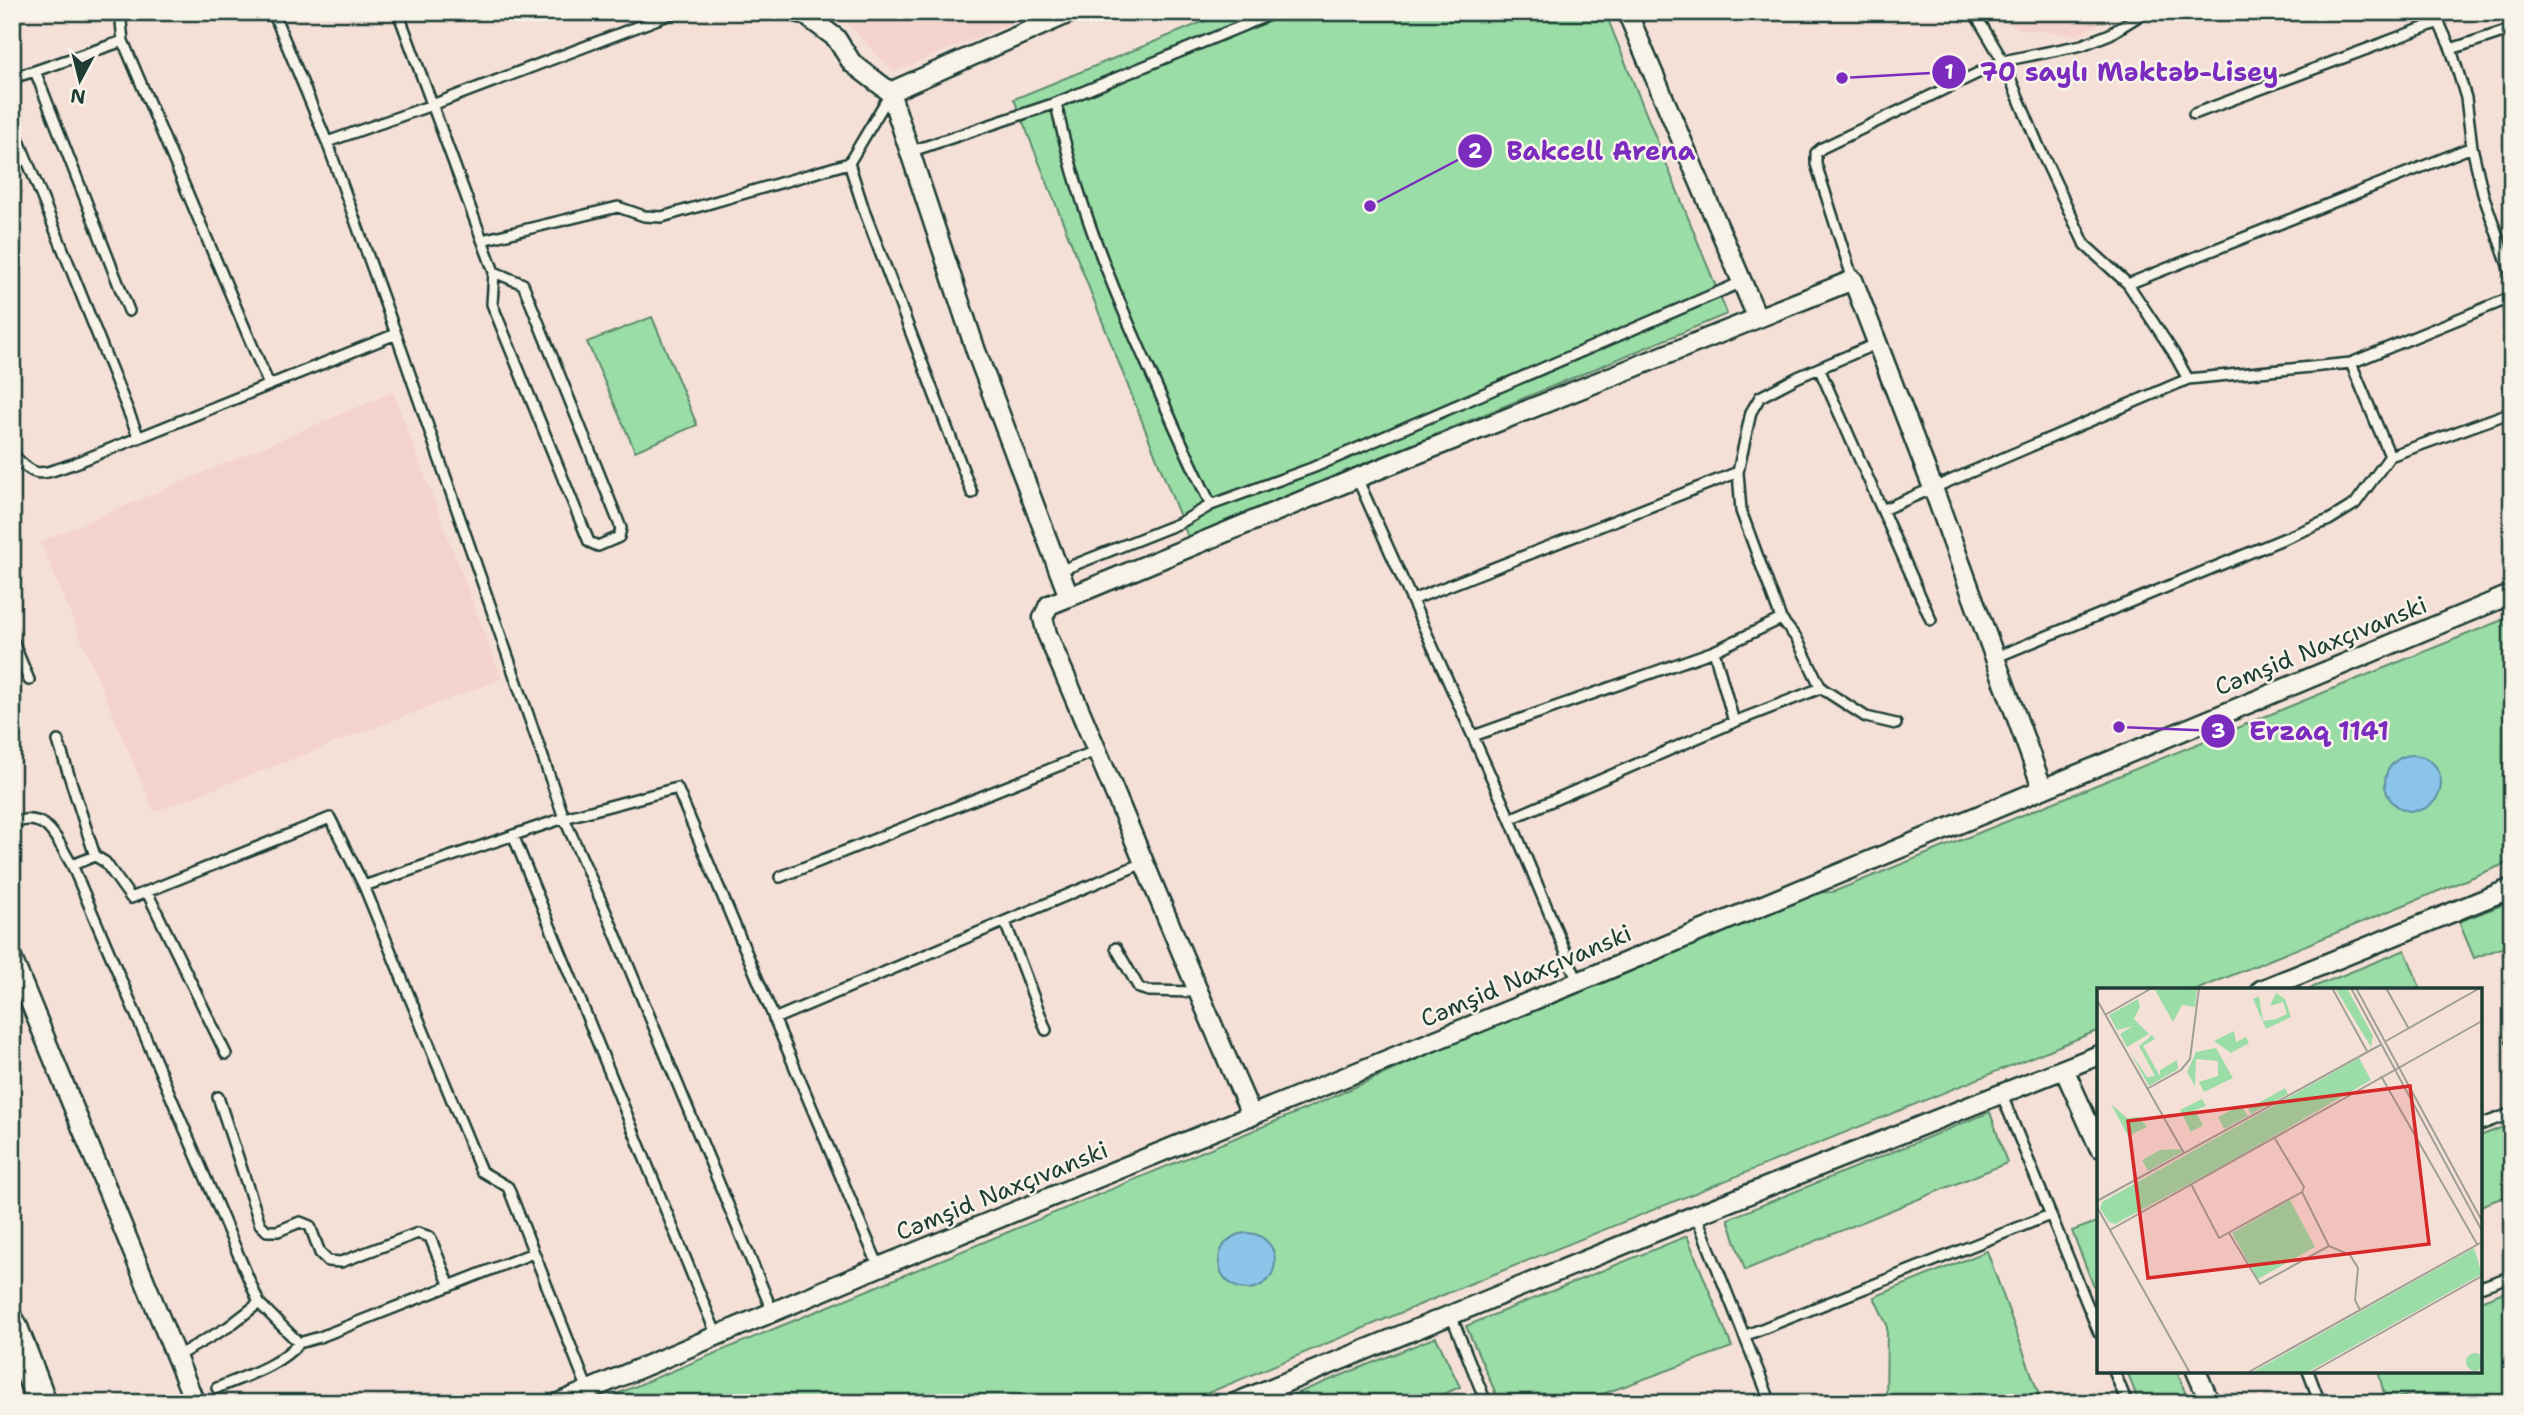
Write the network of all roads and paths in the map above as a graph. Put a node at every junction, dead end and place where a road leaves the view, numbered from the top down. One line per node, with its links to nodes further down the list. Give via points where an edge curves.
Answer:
1 (120, 12): 14 (lane)
2 (273, 12): 24 (lane)
3 (398, 12): 21 (lane)
4 (676, 12): 21 (lane)
5 (796, 12): 19 (street, via 836,38 852,63)
6 (1072, 12): 19 (street)
7 (1276, 12): 20 (lane)
8 (1627, 12): 32 (street)
9 (1974, 12): 16 (lane)
10 (2145, 12): 16 (lane, via 2082,45)
11 (2434, 12): 12 (lane)
12 (2439, 22): 15 (lane); 22 (lane)
13 (2512, 29): 15 (lane)
14 (123, 41): 17 (lane); 42 (lane)
15 (2451, 49): 25 (lane, via 2466,98)
16 (2003, 61): 31 (lane, via 1816,153); 33 (lane, via 2085,245)
17 (35, 71): 18 (lane); 35 (lane)
18 (12, 78)
19 (890, 92): 26 (street); 27 (lane)
20 (1056, 103): 26 (lane); 51 (lane, via 1080,200 1116,295)
21 (432, 105): 24 (lane); 28 (lane)
22 (2194, 114)
23 (12, 123): 44 (lane)
24 (327, 142): 37 (lane)
25 (2472, 147): 30 (lane); 33 (lane)
26 (909, 152): 53 (street)
27 (849, 163): 28 (lane, via 662,217 618,207); 50 (lane)
28 (482, 240): 29 (lane)
29 (494, 272): 29 (lane, via 492,304 589,542 597,546 620,537 621,528 523,284)
30 (2512, 277)
31 (1853, 280): 36 (street); 38 (street)
32 (1742, 282): 36 (street); 51 (lane, via 1312,468)
33 (2128, 284): 41 (lane)
34 (2512, 297): 39 (lane)
35 (129, 311)
36 (1757, 317): 48 (street)
37 (396, 334): 42 (lane); 70 (lane)
38 (1878, 343): 40 (lane); 49 (street)
39 (2351, 363): 41 (lane); 46 (lane)
40 (1819, 368): 47 (lane, via 1760,397 1751,412); 52 (lane)
41 (2188, 379): 49 (lane)
42 (269, 385): 44 (lane)
43 (2512, 412): 46 (lane)
44 (139, 438): 45 (lane, via 40,474 25,468)
45 (12, 453)
46 (2390, 456): 61 (lane, via 2355,504 2329,520)
47 (1738, 472): 56 (lane); 57 (lane, via 1741,511)
48 (1357, 478): 55 (street); 56 (lane)
49 (1933, 488): 52 (lane); 61 (street)
50 (972, 493)
51 (1211, 505): 53 (lane, via 1180,523)
52 (1882, 510): 58 (lane)
53 (1058, 572): 55 (street)
54 (2512, 594): 69 (street, Cəmşid Naxçıvanski)
55 (1069, 597): 68 (street, via 1049,605 1043,618)
56 (1412, 600): 66 (lane)
57 (1781, 618): 60 (lane); 63 (lane)
58 (1931, 620)
59 (12, 639): 62 (lane)
60 (1714, 651): 64 (lane); 66 (lane)
61 (1994, 658): 69 (street)
62 (29, 680)
63 (1821, 688): 64 (lane); 65 (lane, via 1866,717)
64 (1734, 722): 71 (lane)
65 (1896, 724)
66 (1473, 736): 71 (lane)
67 (58, 741): 74 (lane)
68 (1098, 750): 75 (street); 77 (lane)
69 (2042, 787): 84 (street, Cəmşid Naxçıvanski)
70 (564, 818): 73 (lane); 87 (lane, via 677,788); 106 (lane)
71 (1510, 819): 84 (lane)
72 (12, 823): 76 (lane, via 38,819)
73 (513, 835): 78 (lane); 110 (lane)
74 (95, 856): 76 (lane); 80 (lane, via 105,862 131,898)
75 (1143, 863): 81 (lane); 86 (street)
76 (72, 865): 105 (lane)
77 (780, 877)
78 (364, 886): 80 (lane, via 330,818); 100 (lane, via 481,1171 508,1187)
79 (2512, 888): 85 (street)
80 (147, 892): 89 (lane)
81 (1005, 922): 87 (lane); 88 (lane)
82 (1115, 947): 86 (lane, via 1139,988)
83 (12, 958): 113 (street)
84 (1578, 982): 95 (street, Cəmşid Naxçıvanski)
85 (2266, 988)
86 (1197, 992): 95 (street)
87 (774, 1019): 101 (lane)
88 (1046, 1030)
89 (226, 1054)
90 (2097, 1056): 91 (street)
91 (2064, 1069): 92 (street); 96 (street)
92 (2001, 1093): 98 (street); 99 (lane)
93 (218, 1097): 103 (lane, via 260,1224 267,1231 300,1222 310,1226 320,1253 328,1261 341,1262 418,1233 430,1237)
94 (2512, 1113): 97 (lane)
95 (1252, 1116): 101 (street, Cəmşid Naxçıvanski)
96 (2093, 1122)
97 (2482, 1124)
98 (1696, 1215): 107 (street); 111 (lane)
99 (2050, 1215): 109 (lane); 111 (lane)
100 (533, 1253): 103 (lane); 118 (lane)
101 (880, 1267): 106 (street, Cəmşid Naxçıvanski)
102 (2512, 1276): 104 (lane)
103 (450, 1286): 112 (lane)
104 (2482, 1286)
105 (259, 1303): 112 (lane); 113 (lane)
106 (773, 1313): 110 (street, Cəmşid Naxçıvanski)
107 (1451, 1315): 122 (street); 123 (lane)
108 (12, 1325): 119 (main road)
109 (2097, 1329)
110 (717, 1336): 118 (street, Cəmşid Naxçıvanski)
111 (1744, 1336): 124 (lane)
112 (299, 1343): 117 (lane, via 274,1364)
113 (177, 1356): 120 (street)
114 (2115, 1373): 125 (lane)
115 (2197, 1373): 126 (street)
116 (2309, 1373): 127 (lane)
117 (217, 1388)
118 (588, 1390): 121 (street, Cəmşid Naxçıvanski)
119 (42, 1403)
120 (195, 1403)
121 (558, 1403)
122 (1235, 1403)
123 (1484, 1403)
124 (1770, 1403)
125 (2127, 1403)
126 (2210, 1403)
127 (2320, 1403)

